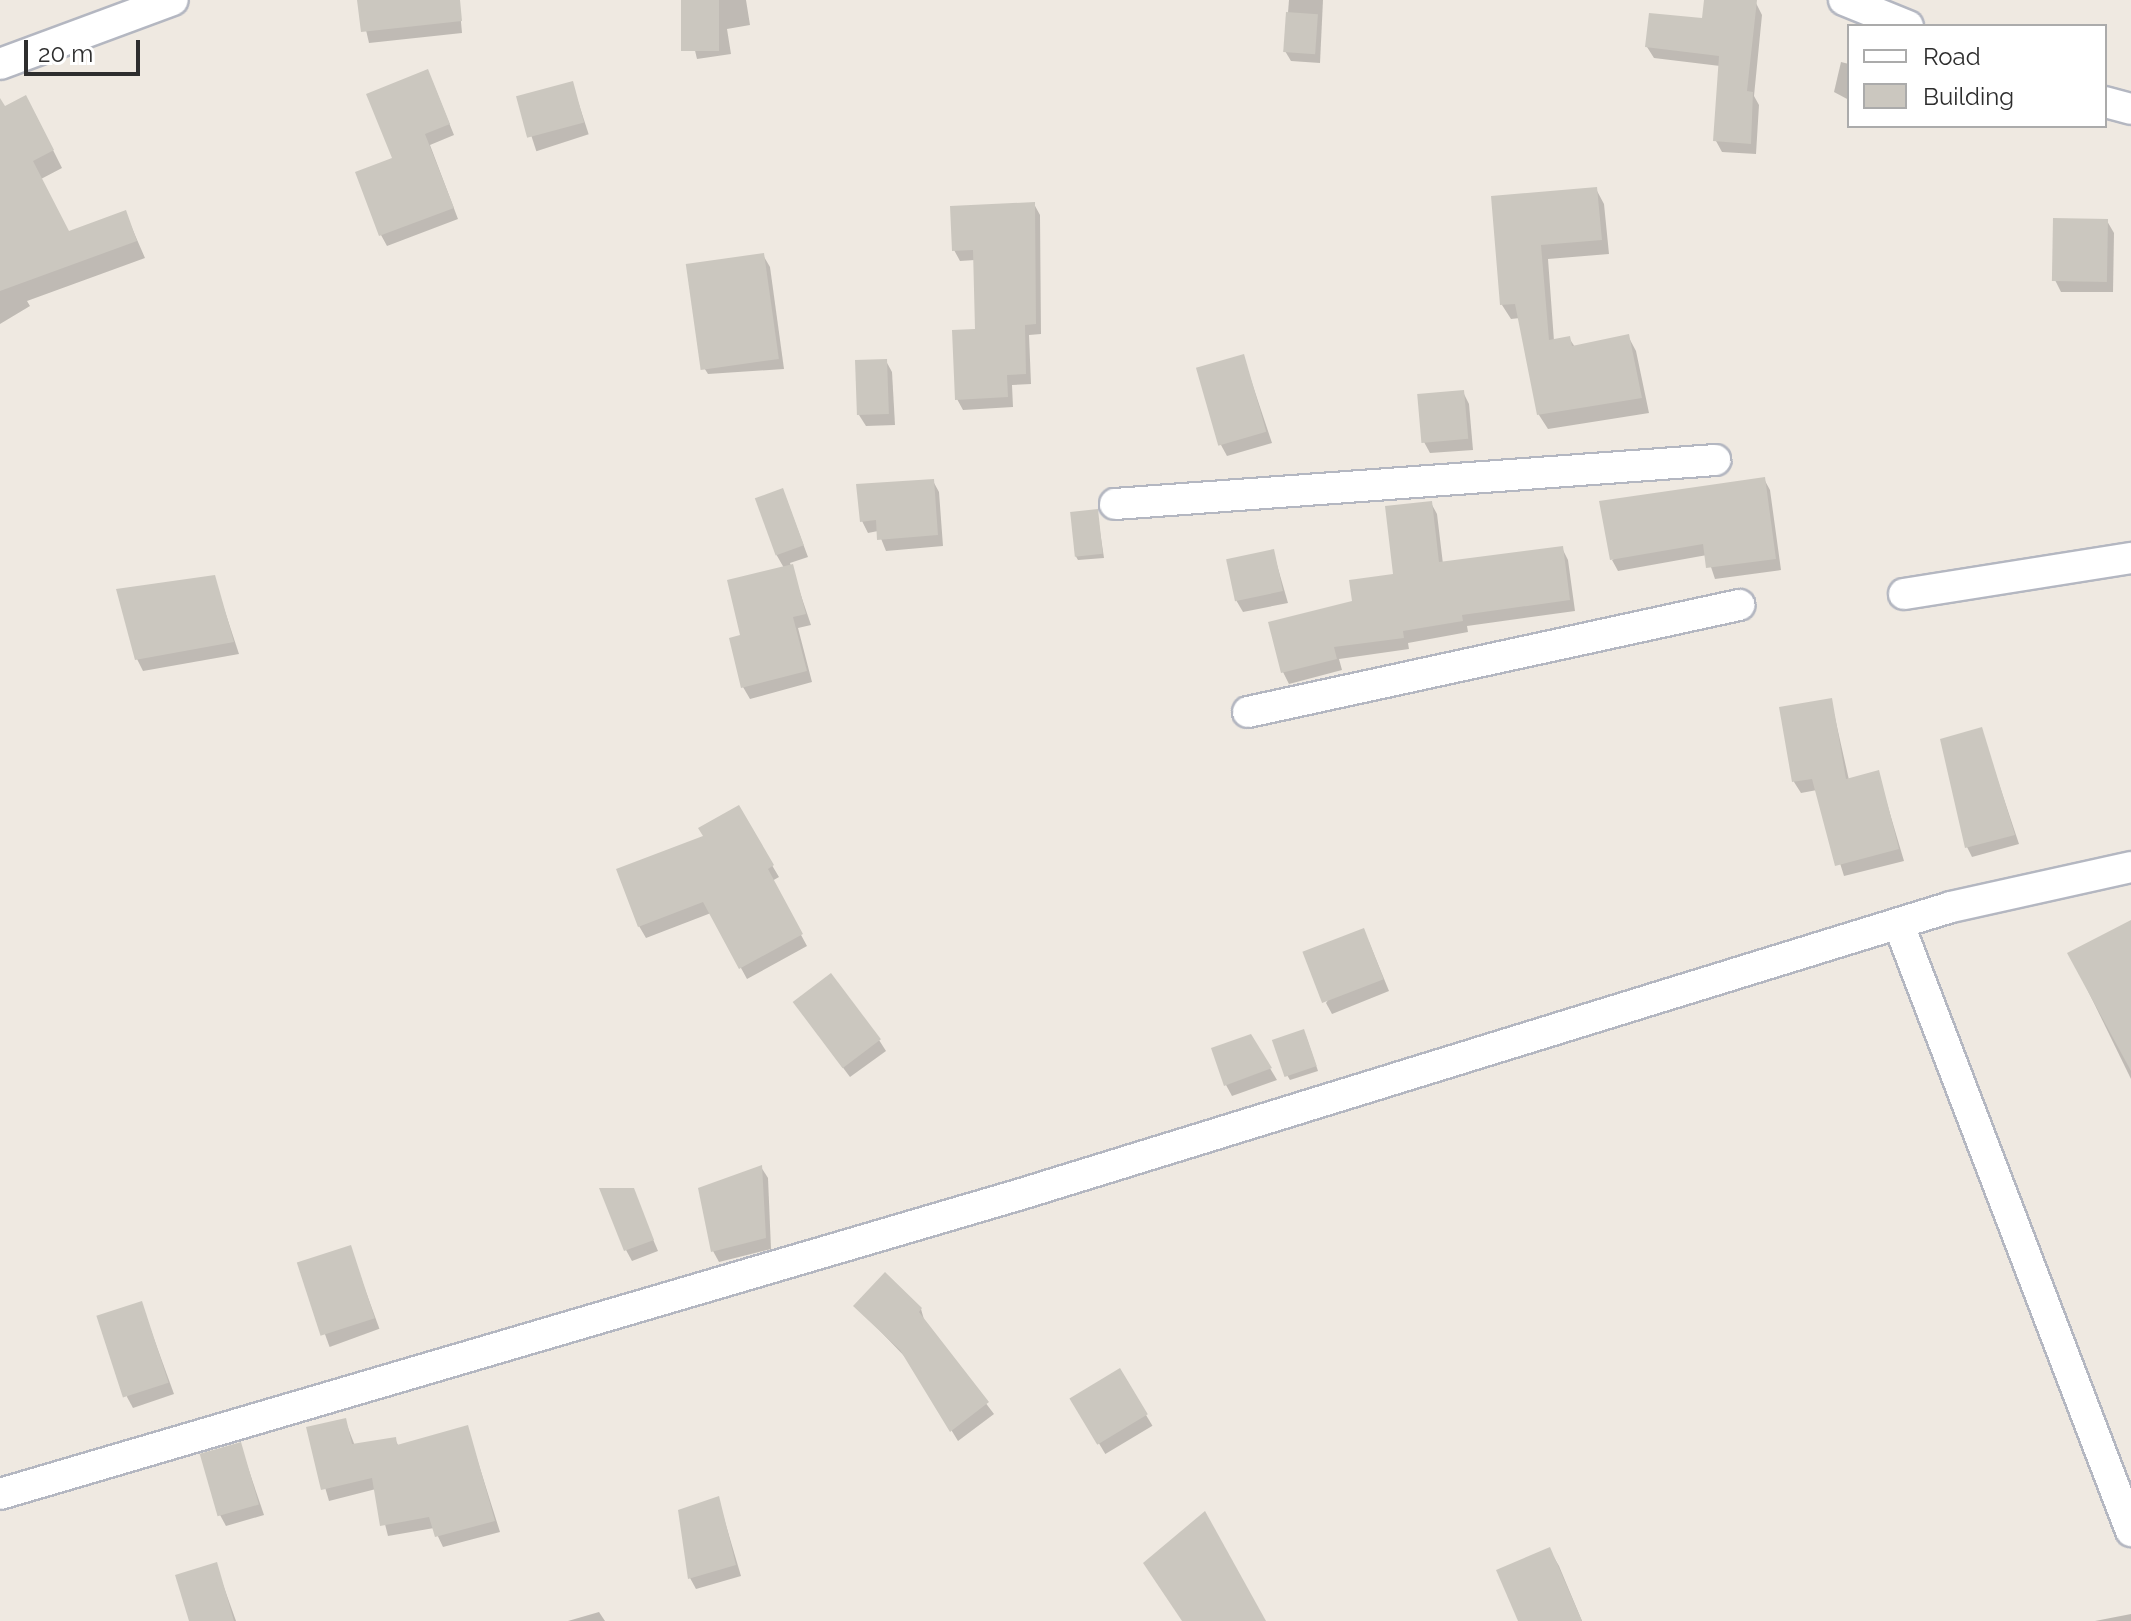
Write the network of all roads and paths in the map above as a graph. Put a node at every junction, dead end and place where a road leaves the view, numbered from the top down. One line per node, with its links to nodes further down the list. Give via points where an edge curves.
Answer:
1 (173, 0): 4 (street)
2 (1844, 0): 3 (street)
3 (1903, 24)
4 (0, 64)
5 (2107, 103): 6 (street)
6 (2131, 109)
7 (1715, 460): 8 (street)
8 (1115, 504)
9 (2131, 558): 10 (street)
10 (1904, 594)
11 (1739, 605): 12 (street)
12 (1248, 712)
13 (2131, 867): 14 (street, via 1951,907)
14 (1899, 925): 15 (street, via 973,1208); 16 (street)
15 (0, 1494)
16 (2131, 1531)

